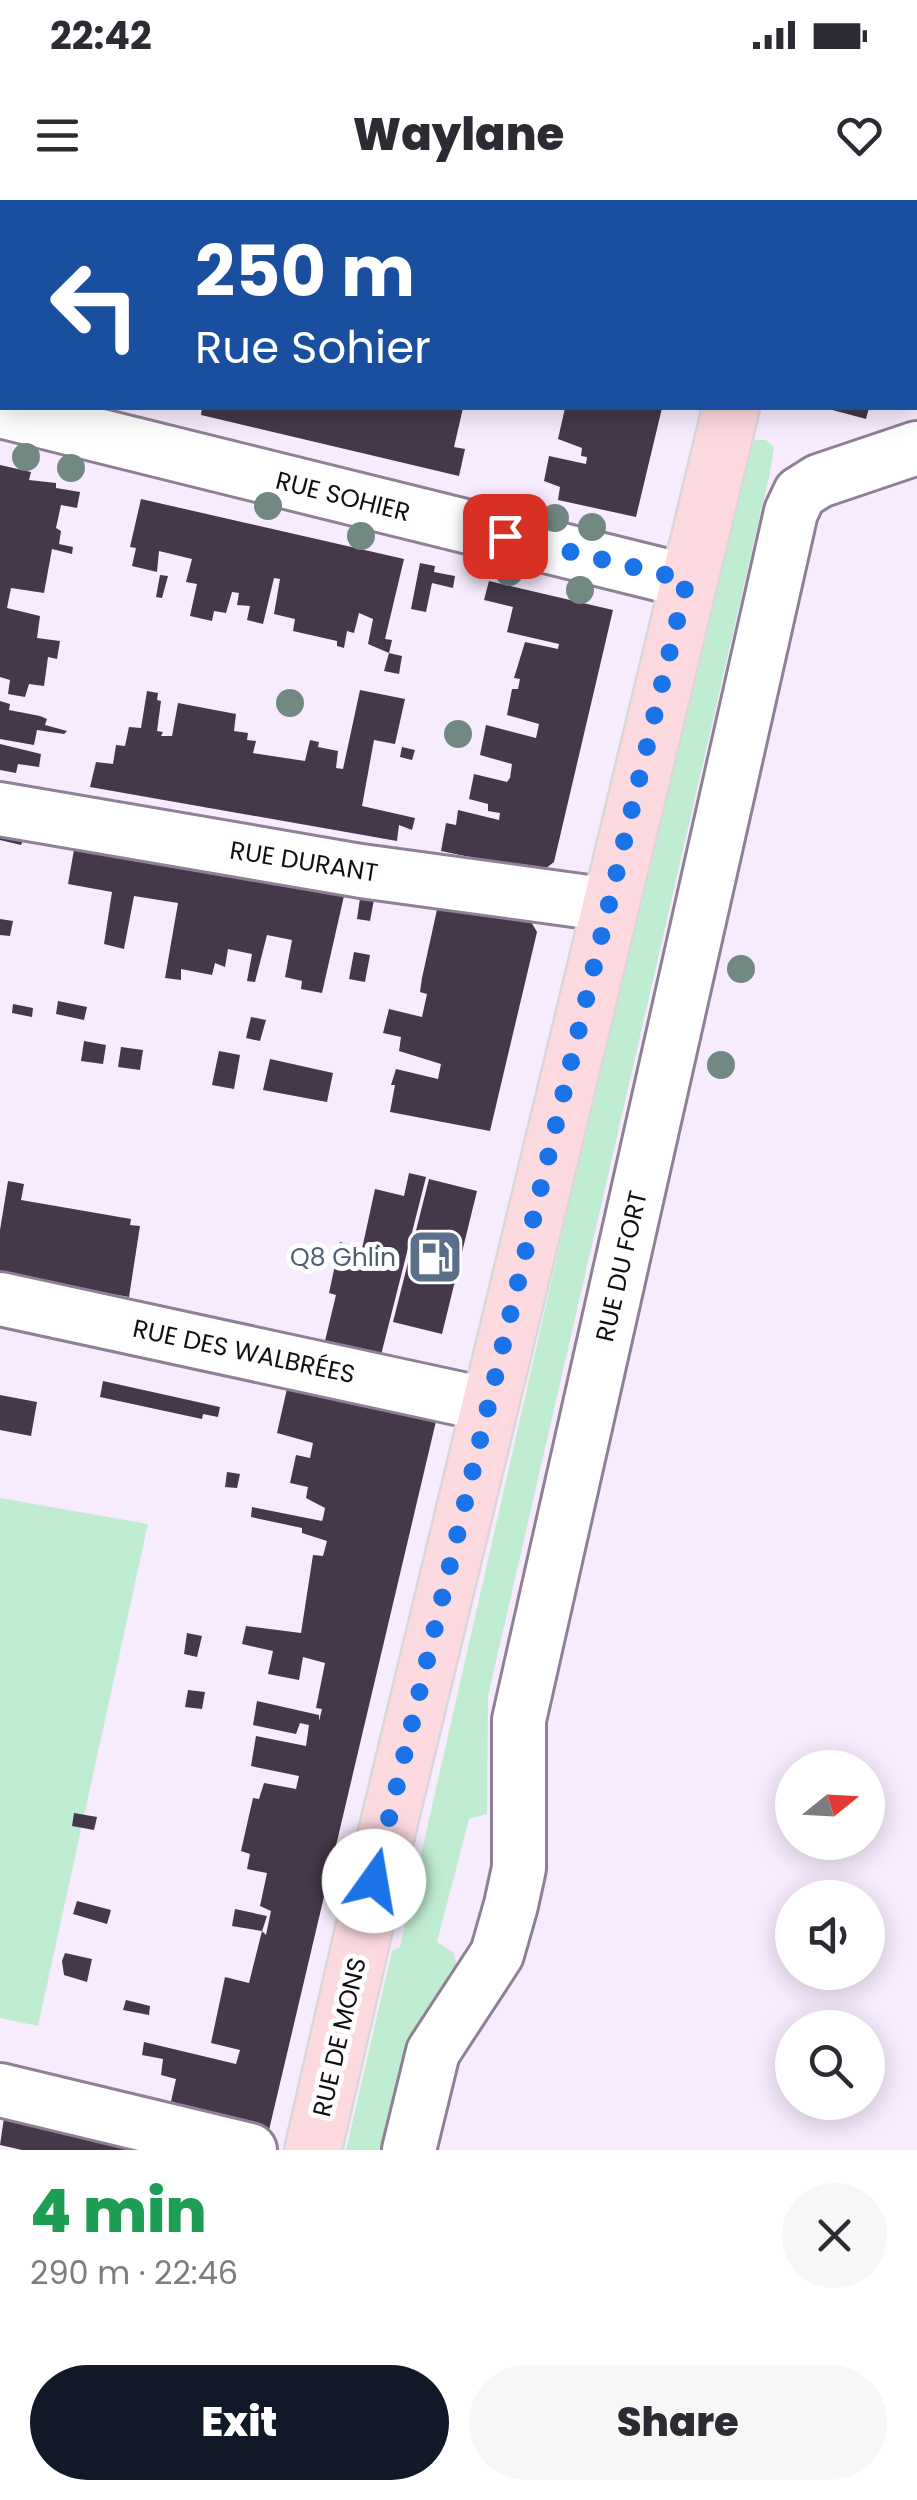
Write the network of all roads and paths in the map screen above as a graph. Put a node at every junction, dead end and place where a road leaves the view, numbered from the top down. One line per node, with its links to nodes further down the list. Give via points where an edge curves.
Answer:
1 (730, 410): 4 (main road, RUE DE MONS)
2 (0, 411): 4 (street, RUE SOHIER)
3 (917, 448): 12 (street, RUE DU FORT, via 819,481 800,494 791,512 519,1720 518,1868 511,1906 497,1954 432,2052)
4 (687, 580): 6 (main road, RUE DE MONS)
5 (0, 809): 6 (street, RUE DURANT, via 361,871)
6 (610, 905): 8 (main road, RUE DE MONS)
7 (0, 1299): 8 (street, RUE DES WALBRÉES)
8 (489, 1404): 11 (main road, RUE DE MONS)
9 (0, 2090): 10 (street)
10 (250, 2150)
11 (314, 2150)
12 (409, 2150)

